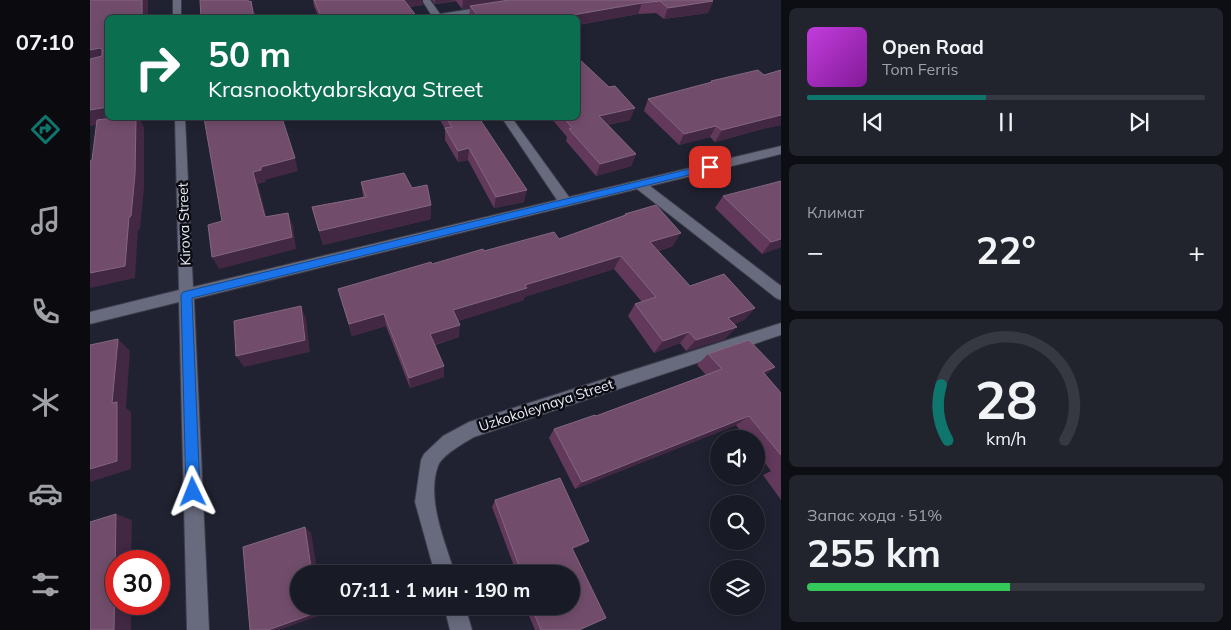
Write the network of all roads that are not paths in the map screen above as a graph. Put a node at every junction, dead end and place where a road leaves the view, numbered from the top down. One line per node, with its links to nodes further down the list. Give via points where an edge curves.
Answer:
1 (176, 0): 4 (street)
2 (426, 0): 5 (street)
3 (502, 7): 6 (street)
4 (177, 15)
5 (437, 15)
6 (451, 15)
7 (180, 120): 13 (street, Kirova Street)
8 (508, 120): 11 (street)
9 (781, 150): 10 (street)
10 (640, 184): 11 (street); 12 (street)
11 (566, 203): 13 (street)
12 (781, 294)
13 (187, 295): 14 (street); 18 (street, Kirova Street)
14 (90, 318)
15 (781, 329): 16 (street, Uzkokoleynaya Street, via 469,430 449,442 430,460 424,502)
16 (442, 565)
17 (457, 615): 19 (street)
18 (198, 630)
19 (461, 630)

